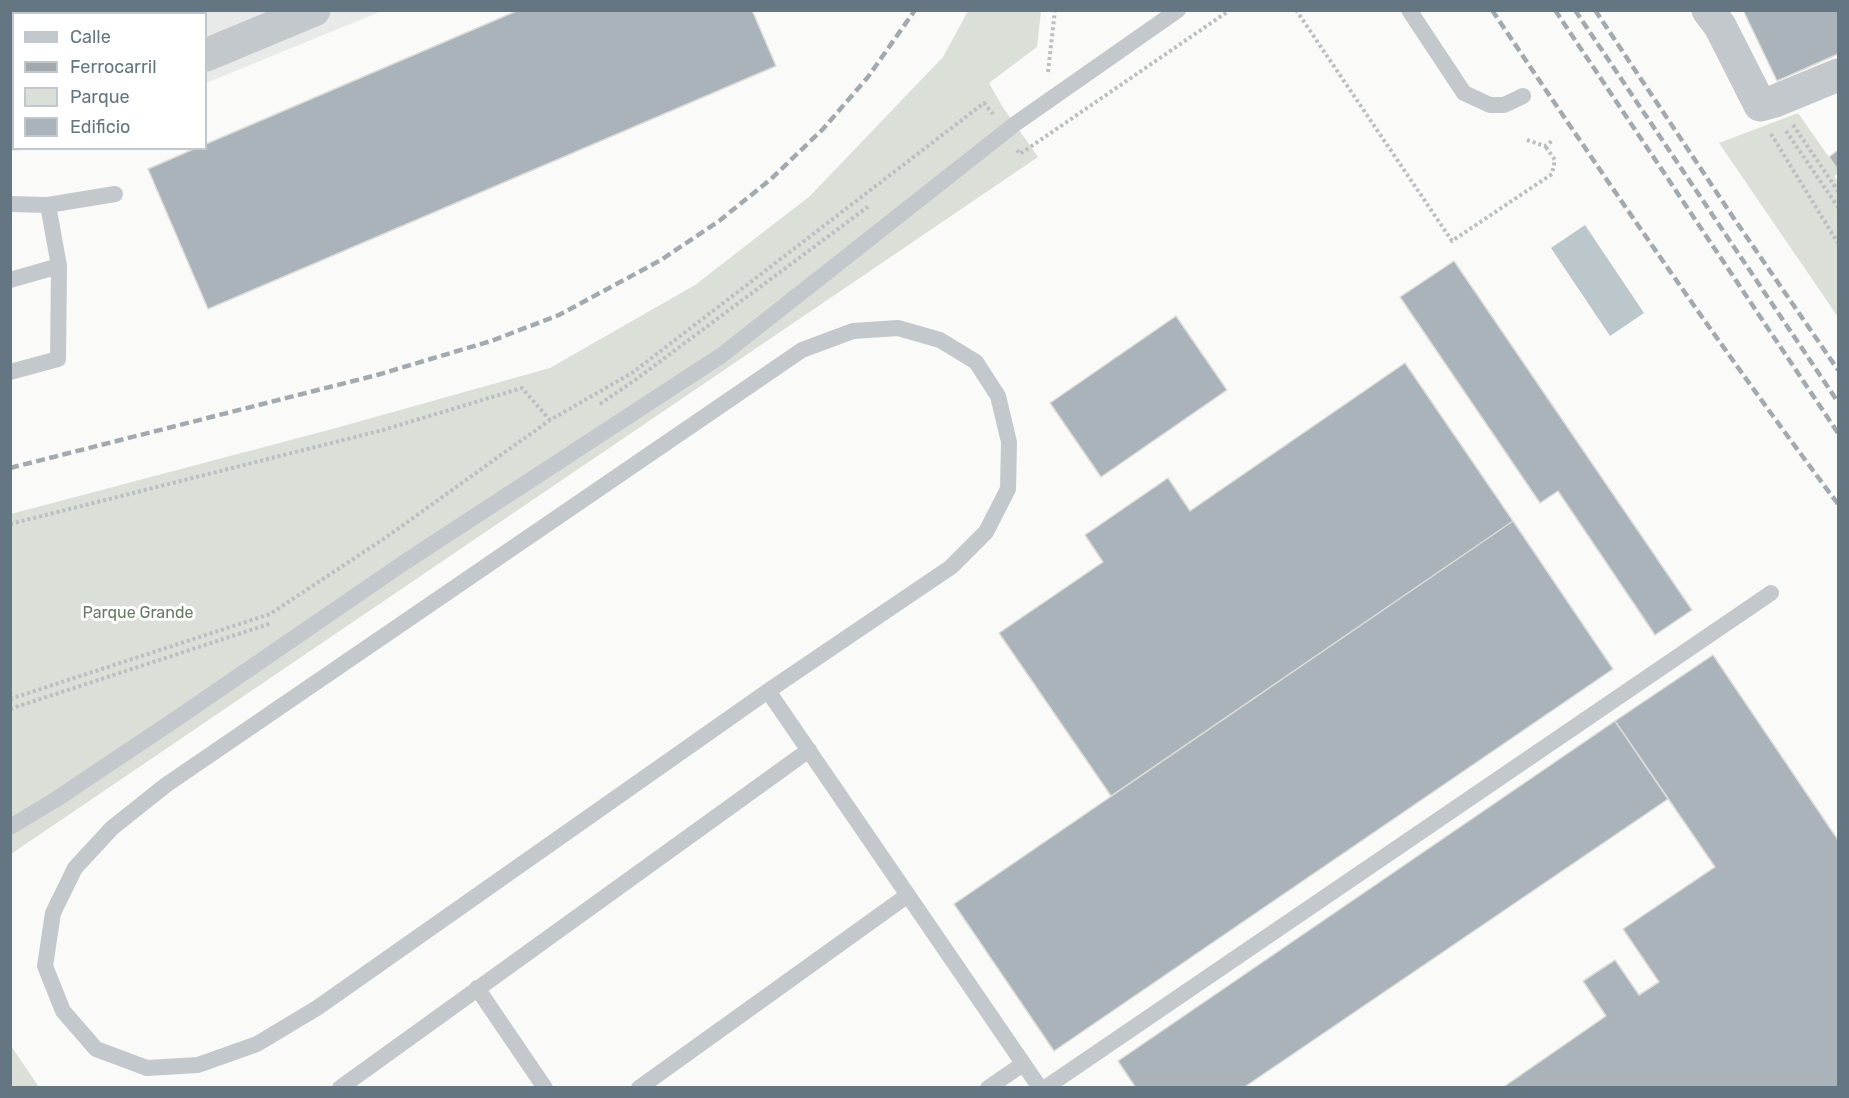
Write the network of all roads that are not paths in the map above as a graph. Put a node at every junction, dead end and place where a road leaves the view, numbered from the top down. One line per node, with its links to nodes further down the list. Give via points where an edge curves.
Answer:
1 (314, 10): 5 (street)
2 (1178, 10): 17 (lane, via 1005,132 722,355)
3 (1409, 10): 7 (lane, via 1464,93 1490,105 1504,105)
4 (1708, 10): 6 (street, via 1767,103)
5 (207, 55)
6 (1839, 75)
7 (1522, 96)
8 (116, 194): 10 (lane)
9 (10, 204): 10 (lane)
10 (48, 205): 11 (lane)
11 (59, 266): 12 (lane); 13 (lane, via 58,359)
12 (10, 280)
13 (10, 372)
14 (1771, 593): 26 (lane)
15 (768, 691): 15 (lane, via 317,1008 257,1044 198,1065 147,1068 96,1049 63,1011 45,966 53,913 75,868 112,828 166,785 802,350 853,331 898,328 940,340 976,362 998,396 1009,442 1008,489 986,532 951,567); 16 (lane)
16 (809, 750): 18 (lane); 19 (lane)
17 (10, 827)
18 (908, 895): 20 (lane); 23 (lane)
19 (477, 988): 21 (lane); 22 (lane)
20 (1023, 1064): 24 (lane); 25 (lane)
21 (340, 1088)
22 (544, 1088)
23 (639, 1088)
24 (988, 1088)
25 (1040, 1088)
26 (1045, 1088)

